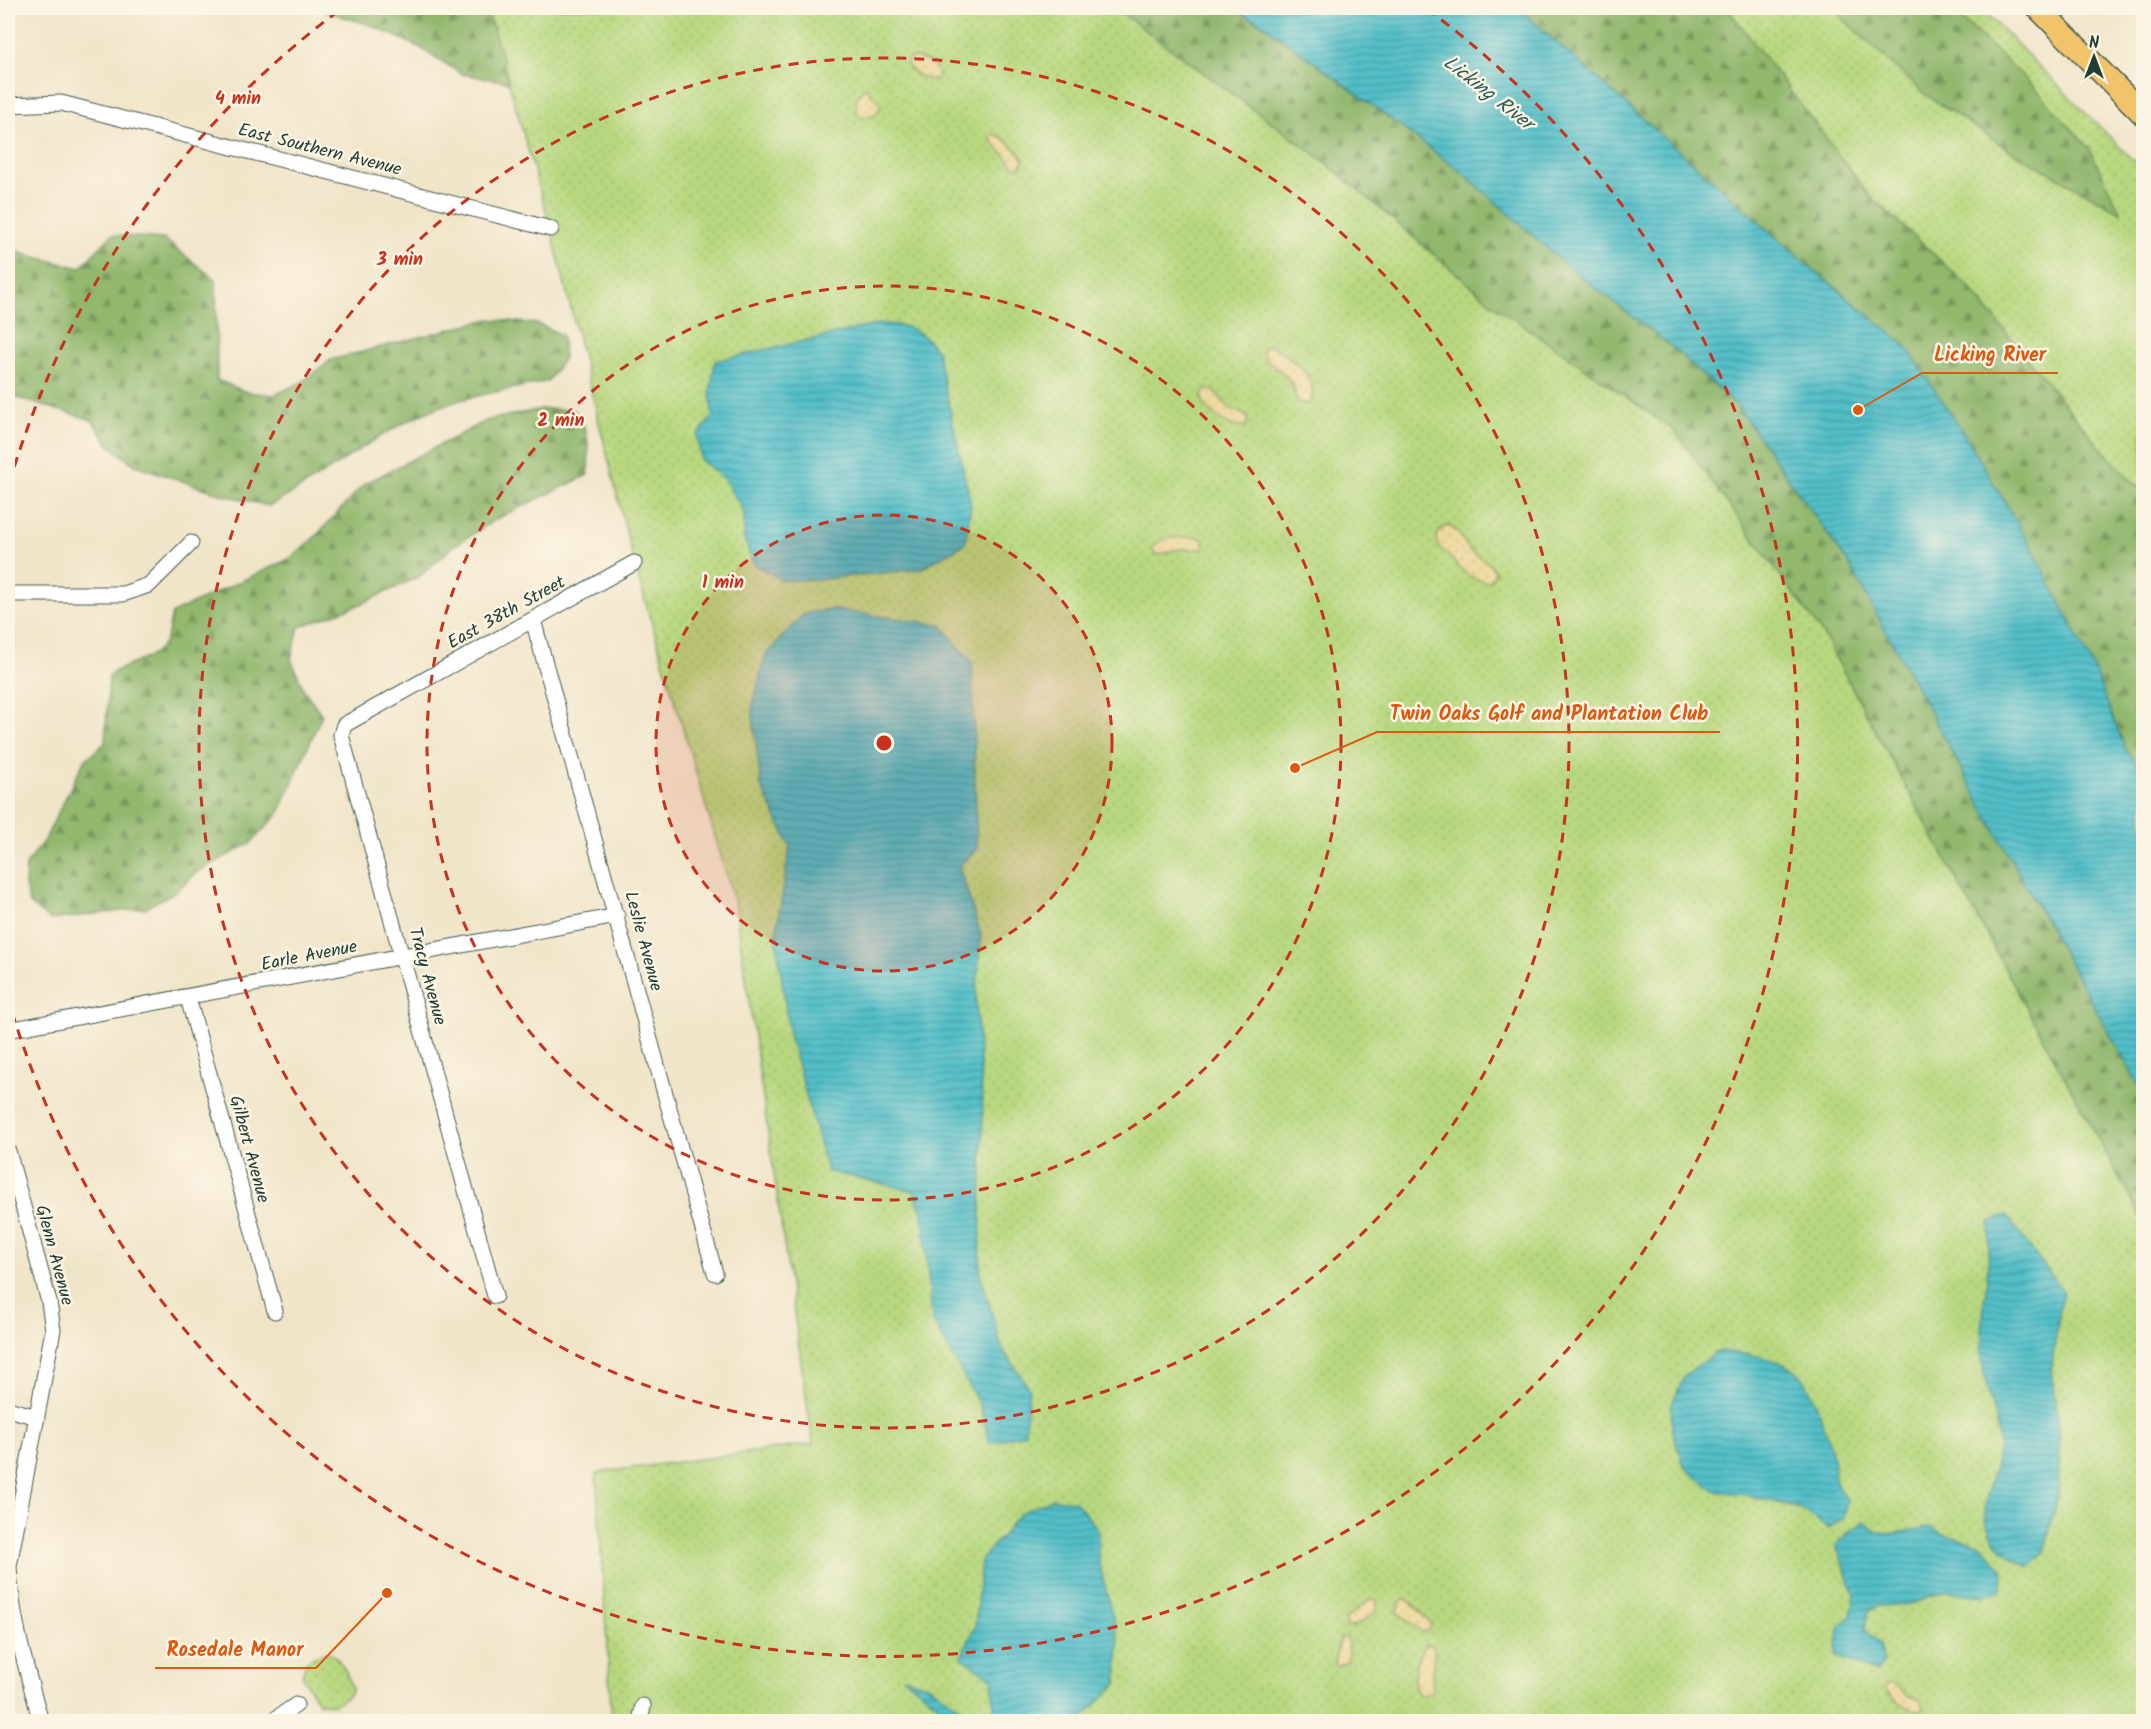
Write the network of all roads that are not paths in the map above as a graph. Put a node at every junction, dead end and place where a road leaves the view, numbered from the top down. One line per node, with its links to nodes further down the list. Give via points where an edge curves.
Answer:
1 (2038, 8): 3 (main road)
2 (8, 105): 4 (street, East Southern Avenue, via 61,103)
3 (2144, 115)
4 (551, 229)
5 (191, 543): 7 (street, via 149,585 123,594)
6 (634, 563): 8 (street, East 38th Street)
7 (8, 594)
8 (533, 620): 9 (street, East 38th Street); 10 (street, Leslie Avenue)
9 (396, 696): 11 (street, Tracy Avenue, via 344,725 341,735)
10 (617, 916): 11 (street, Earle Avenue); 15 (street, Leslie Avenue)
11 (403, 957): 12 (street, Earle Avenue); 16 (street, Tracy Avenue)
12 (188, 998): 13 (street, Earle Avenue); 17 (street, Gilbert Avenue)
13 (8, 1030)
14 (8, 1151): 19 (street, Glenn Avenue, via 52,1320 50,1354)
15 (715, 1273)
16 (495, 1296)
17 (275, 1311)
18 (8, 1409): 19 (street)
19 (37, 1417): 22 (street, Glenn Avenue, via 9,1566 16,1631)
20 (296, 1705): 23 (street)
21 (643, 1706): 24 (street)
22 (41, 1722)
23 (271, 1722)
24 (640, 1722)

